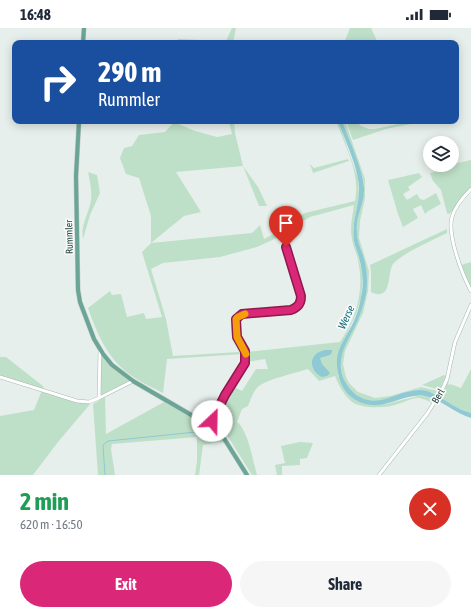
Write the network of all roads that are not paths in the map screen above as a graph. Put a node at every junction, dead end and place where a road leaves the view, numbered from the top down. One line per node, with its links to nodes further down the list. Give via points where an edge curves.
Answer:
1 (84, 28): 2 (main road)
2 (83, 40)
3 (79, 124): 8 (main road, Rummler, via 76,174 78,290 80,302)
4 (471, 189): 6 (street, via 456,207 451,225 458,260)
5 (282, 234): 12 (street, via 301,296 300,304 291,310 242,314 236,319 237,337 245,351 245,363)
6 (471, 291)
7 (471, 305): 14 (street, Berl, via 455,342 447,379 440,393)
8 (100, 349): 10 (main road, Rummler, via 112,365); 11 (street, Rummler)
9 (0, 377): 11 (street, via 77,401 89,402)
10 (133, 381): 11 (street); 12 (main road, Rummler)
11 (99, 398)
12 (210, 425): 13 (main road, Rummler, via 222,435)
13 (247, 475)
14 (379, 475)

